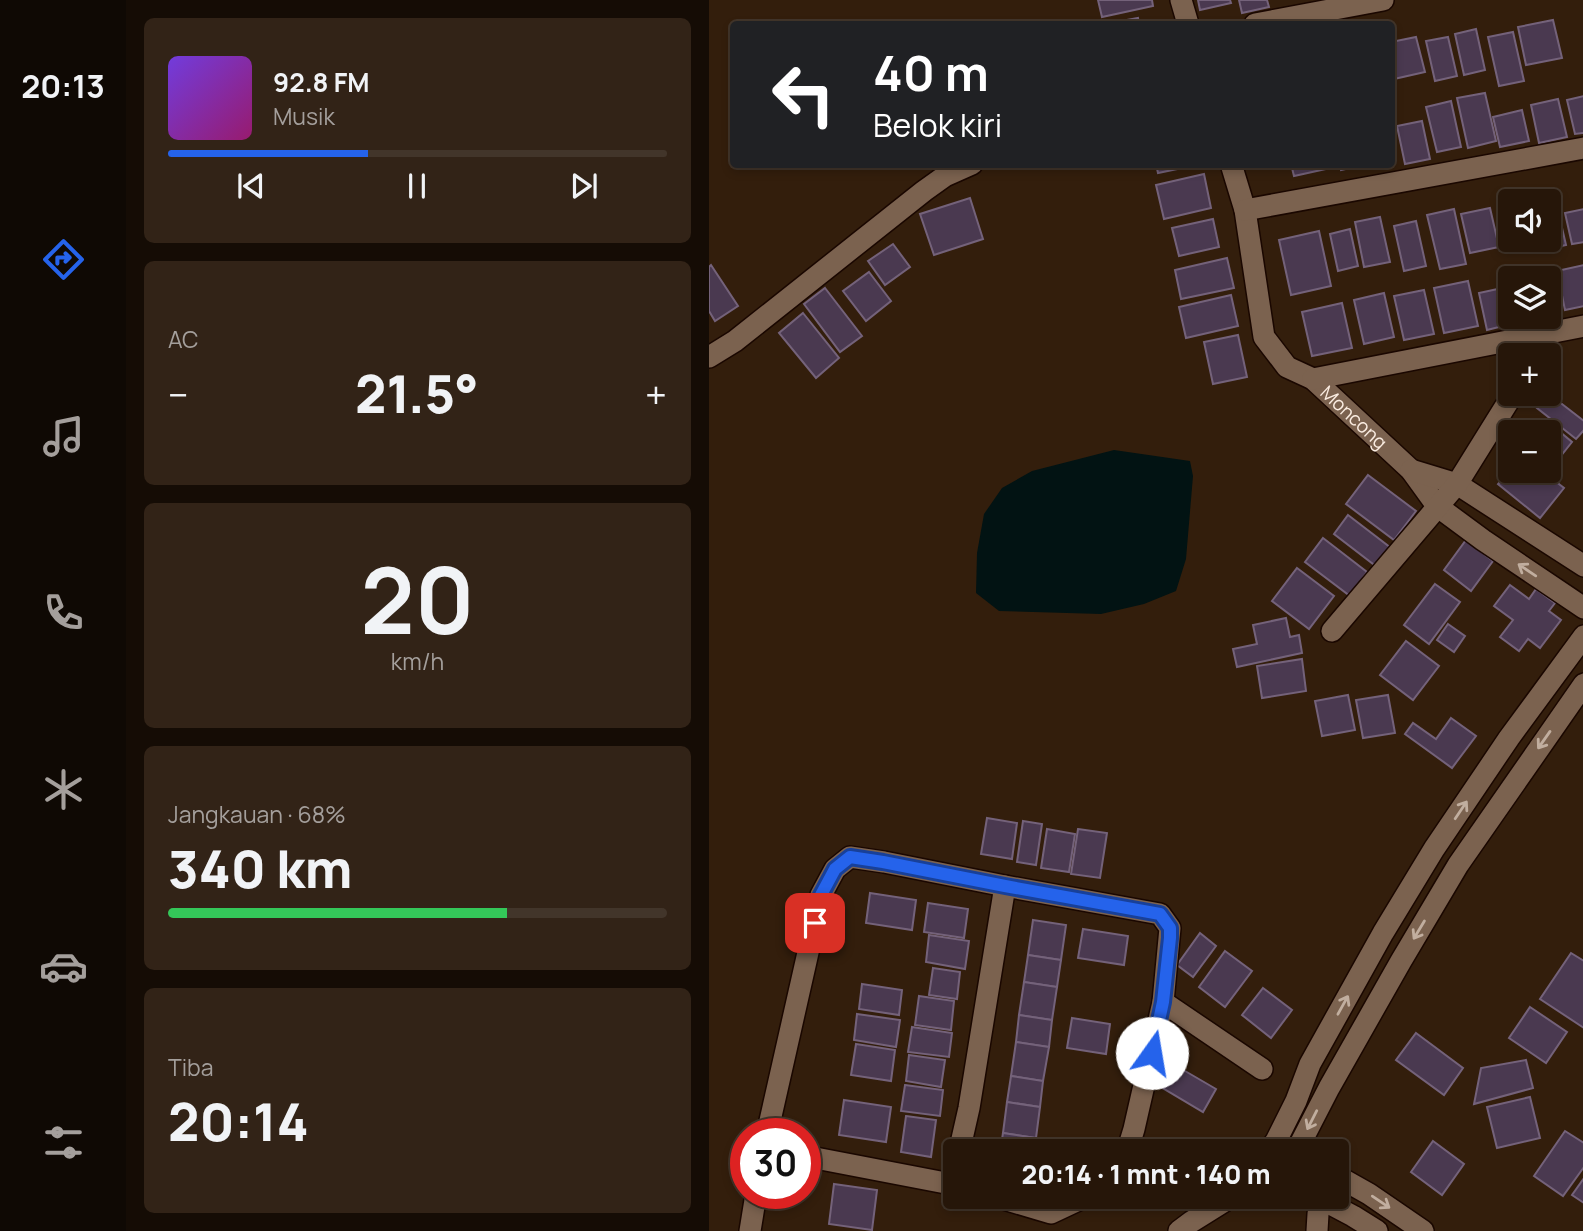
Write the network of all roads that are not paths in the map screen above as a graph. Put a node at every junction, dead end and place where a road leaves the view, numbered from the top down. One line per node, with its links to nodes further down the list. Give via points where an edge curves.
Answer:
1 (1181, 0): 3 (street)
2 (1383, 0): 4 (street)
3 (1187, 21)
4 (1271, 21)
5 (1583, 148): 8 (street)
6 (963, 168): 12 (street, via 934,184)
7 (1233, 168): 8 (street, Moncong)
8 (1245, 210): 13 (street, Moncong, via 1264,337 1287,367)
9 (1583, 326): 10 (street)
10 (1551, 332): 11 (street); 13 (street)
11 (1544, 343)
12 (709, 357)
13 (1313, 379): 15 (street, Moncong)
14 (1506, 406): 16 (street)
15 (1411, 470): 16 (street); 17 (street, Moncong)
16 (1457, 484): 17 (street); 18 (street)
17 (1437, 506): 19 (street, Moncong, one-way to 17); 20 (street)
18 (1583, 566)
19 (1583, 608)
20 (1332, 631)
21 (1583, 636): 29 (street, one-way to 21, via 1310,1064 1383,933 1434,849)
22 (1583, 684): 30 (street, one-way to 30, via 1458,865 1329,1088)
23 (1005, 886): 24 (street, via 1160,914 1170,928); 26 (street, via 850,857 835,869 821,895); 27 (street)
24 (1163, 1002): 25 (street); 28 (street)
25 (1262, 1069)
26 (771, 1118)
27 (962, 1139)
28 (1131, 1139)
29 (1286, 1139)
30 (1291, 1139)
31 (821, 1159): 32 (street)
32 (943, 1176)
33 (1349, 1183): 44 (street, one-way to 44)
34 (754, 1209): 40 (street)
35 (1038, 1209): 36 (street, via 1051,1213)
36 (1060, 1209)
37 (1213, 1209): 41 (street)
38 (1319, 1209): 42 (street)
39 (1340, 1209): 43 (street)
40 (750, 1231)
41 (1179, 1231)
42 (1317, 1231)
43 (1377, 1231)
44 (1423, 1231)

